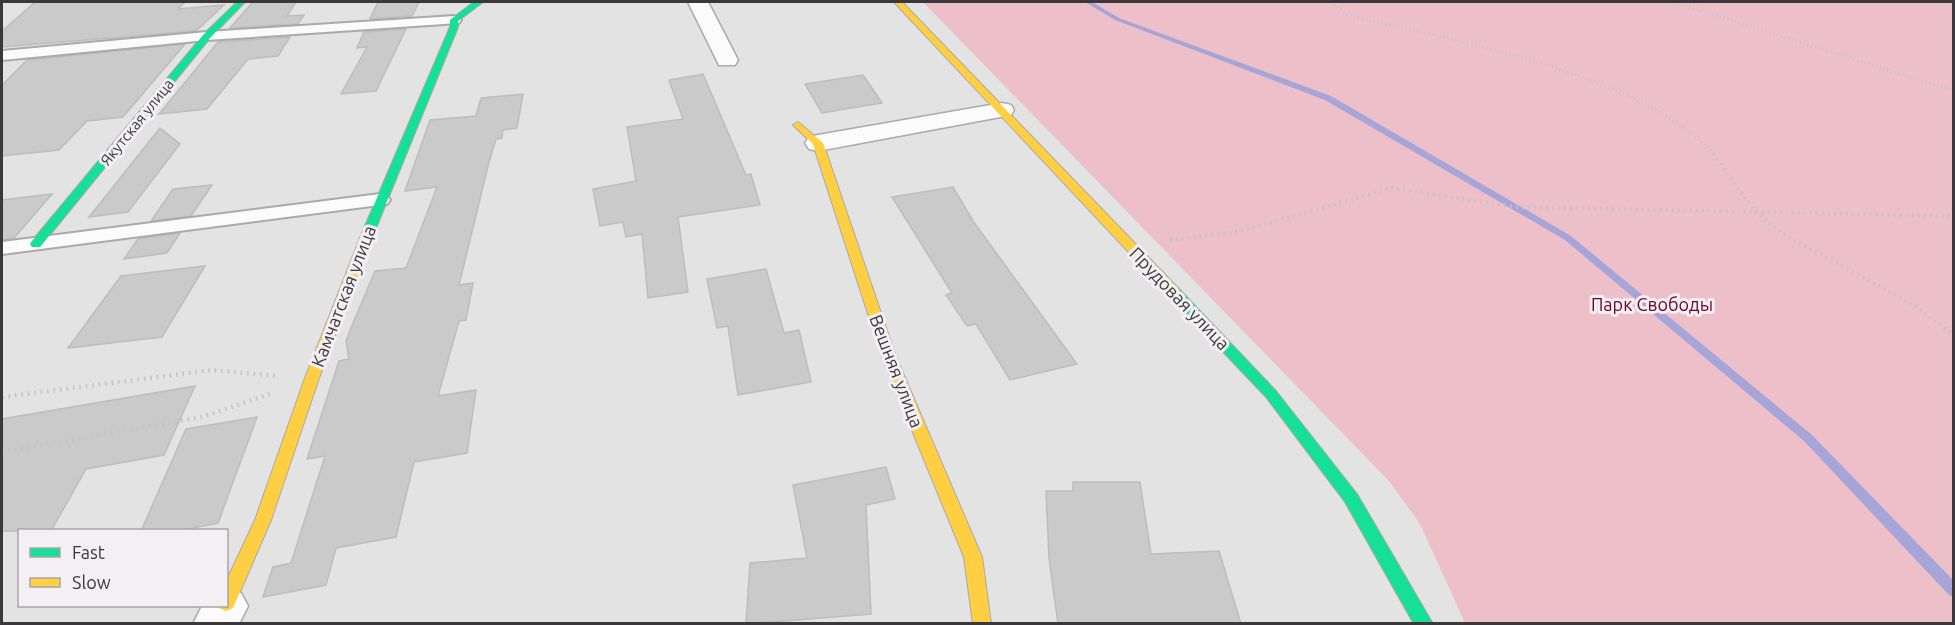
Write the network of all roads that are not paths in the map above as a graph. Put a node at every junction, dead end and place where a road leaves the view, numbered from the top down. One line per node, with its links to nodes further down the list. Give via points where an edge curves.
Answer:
1 (241, 2): 6 (street, Якутская улица)
2 (479, 2): 5 (street)
3 (698, 2): 8 (street)
4 (898, 2): 9 (street, Прудовая улица)
5 (454, 20): 6 (lane); 12 (street, Камчатская улица)
6 (207, 36): 7 (lane); 13 (street, Якутская улица)
7 (2, 56)
8 (728, 60)
9 (1002, 110): 11 (street); 17 (street, Прудовая улица, via 1271,394 1351,498)
10 (798, 126): 11 (street)
11 (818, 143): 16 (street, Вешняя улица, via 889,357 972,557)
12 (380, 200): 13 (lane); 15 (street, Камчатская улица, via 311,379 248,563)
13 (36, 244): 14 (lane)
14 (2, 248)
15 (228, 600)
16 (982, 624)
17 (1424, 624)

